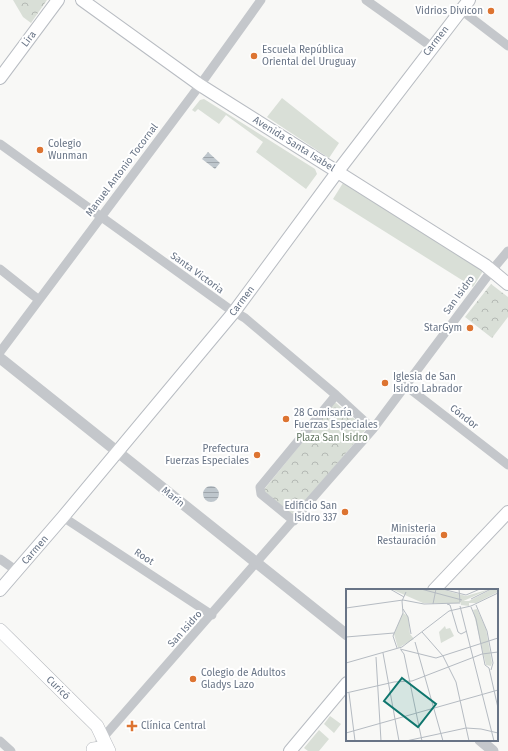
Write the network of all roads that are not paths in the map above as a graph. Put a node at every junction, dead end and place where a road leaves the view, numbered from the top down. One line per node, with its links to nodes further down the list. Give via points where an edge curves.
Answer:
1 (58, 0): 9 (main road, Lira)
2 (82, 0): 10 (main road, Avenida Santa Isabel)
3 (261, 0): 10 (street, Manuel Antonio Tocornal)
4 (366, 0): 8 (street)
5 (469, 0): 6 (main road, Carmen)
6 (461, 10): 7 (street); 8 (main road, Carmen)
7 (508, 46)
8 (432, 48): 12 (main road, Carmen)
9 (0, 78)
10 (200, 85): 12 (main road, Avenida Santa Isabel); 13 (street, Manuel Antonio Tocornal)
11 (0, 144): 13 (street, Santa Victoria)
12 (338, 171): 16 (main road, Avenida Santa Isabel); 19 (main road, Carmen)
13 (101, 217): 18 (street, Manuel Antonio Tocornal); 19 (street, Santa Victoria)
14 (508, 251): 16 (street, San Isidro)
15 (0, 269): 18 (street)
16 (492, 270): 17 (main road, Avenida Santa Isabel); 22 (street, San Isidro)
17 (508, 284)
18 (39, 300): 20 (street, Manuel Antonio Tocornal)
19 (234, 312): 23 (street, Santa Victoria, via 245,318); 25 (main road, Carmen)
20 (0, 352)
21 (0, 358): 25 (street, Marín)
22 (406, 386): 24 (street, San Isidro); 26 (street, Cóndor)
23 (336, 394): 24 (street, Santa Victoria); 29 (street, via 260,487 261,494)
24 (374, 429): 29 (street, San Isidro)
25 (118, 453): 28 (main road, Carmen); 31 (street, Marín)
26 (508, 465)
27 (508, 512): 33 (main road)
28 (63, 517): 32 (main road, Carmen); 35 (street, Root)
29 (294, 521): 31 (street, San Isidro)
30 (0, 559): 32 (street)
31 (256, 564): 35 (street, San Isidro); 37 (street, Marín)
32 (17, 571): 34 (main road, Carmen)
33 (435, 589)
34 (0, 590)
35 (212, 615): 39 (street, San Isidro)
36 (0, 630): 39 (main road, Curicó, via 97,726)
37 (346, 634)
38 (346, 685): 45 (main road)
39 (104, 737): 42 (street, San Isidro); 44 (main road, Curicó)
40 (0, 741): 43 (street)
41 (481, 741): 46 (street)
42 (92, 750): 44 (main road, via 101,748)
43 (11, 751)
44 (108, 751)
45 (290, 751)
46 (493, 751)

